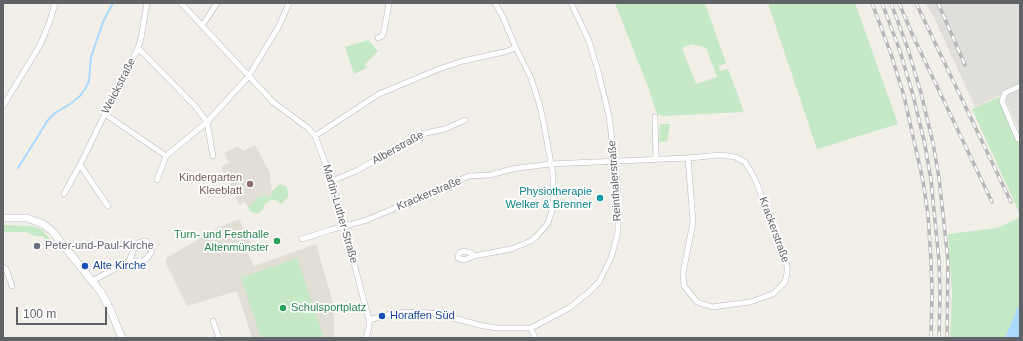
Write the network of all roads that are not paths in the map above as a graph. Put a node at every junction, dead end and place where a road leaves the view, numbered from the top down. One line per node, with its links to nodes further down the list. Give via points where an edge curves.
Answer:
1 (55, 3): 15 (street, via 40,45)
2 (147, 3): 11 (street, Weickstraße)
3 (181, 3): 9 (street, Martin-Luther-Straße)
4 (217, 3): 9 (street)
5 (289, 3): 13 (street, via 279,26)
6 (389, 3): 10 (street, via 384,31)
7 (495, 3): 12 (street, via 504,17)
8 (571, 3): 26 (street, Reinthalerstraße, via 589,41 598,71 609,116)
9 (202, 26): 13 (street, Martin-Luther-Straße)
10 (378, 38)
11 (138, 48): 16 (street, Weickstraße); 19 (street, via 195,106)
12 (516, 48): 20 (street, via 439,69 379,94); 27 (street, via 531,78 540,106)
13 (248, 77): 19 (street); 20 (street, Martin-Luther-Straße, via 273,102)
14 (1020, 86): 21 (street, via 1005,93 1002,101)
15 (3, 106)
16 (105, 114): 22 (street); 28 (street, Weickstraße)
17 (655, 117): 25 (street)
18 (465, 120): 30 (street, Alberstraße, via 444,129 421,134 370,164)
19 (207, 122): 22 (street); 23 (street)
20 (315, 136): 30 (street, Martin-Luther-Straße)
21 (1018, 139)
22 (166, 156): 29 (street)
23 (213, 156)
24 (688, 158): 24 (street, Krackerstraße, via 694,222 683,272 684,286 697,302 712,307 750,302 773,294 785,282 787,266 755,179 745,162 721,155); 25 (street, Krackerstraße)
25 (656, 159): 26 (street, Krackerstraße)
26 (615, 161): 27 (street, Krackerstraße); 43 (street, Reinthalerstraße, via 618,232 605,271 580,300)
27 (550, 164): 34 (street, Krackerstraße, via 490,175 469,176 367,220); 36 (street, via 553,175 553,207 545,228 523,245)
28 (80, 165): 31 (street, Weickstraße); 32 (street)
29 (157, 180)
30 (332, 181): 34 (street, Martin-Luther-Straße)
31 (64, 194)
32 (108, 206)
33 (3, 218): 39 (street, via 27,218 43,224)
34 (344, 226): 35 (street, Krackerstraße); 41 (street, Martin-Luther-Straße)
35 (302, 239)
36 (474, 256)
37 (129, 261): 37 (street, via 143,261 147,258 151,253 150,244 145,241 138,243); 39 (street)
38 (3, 267): 40 (street)
39 (92, 281): 44 (street, via 110,309)
40 (12, 286)
41 (369, 320): 43 (street, Reinthalerstraße, via 394,313 418,312 439,314 496,328); 46 (street, Martin-Luther-Straße)
42 (213, 321): 45 (street)
43 (531, 328): 47 (street)
44 (122, 338)
45 (219, 338)
46 (366, 338)
47 (535, 338)

